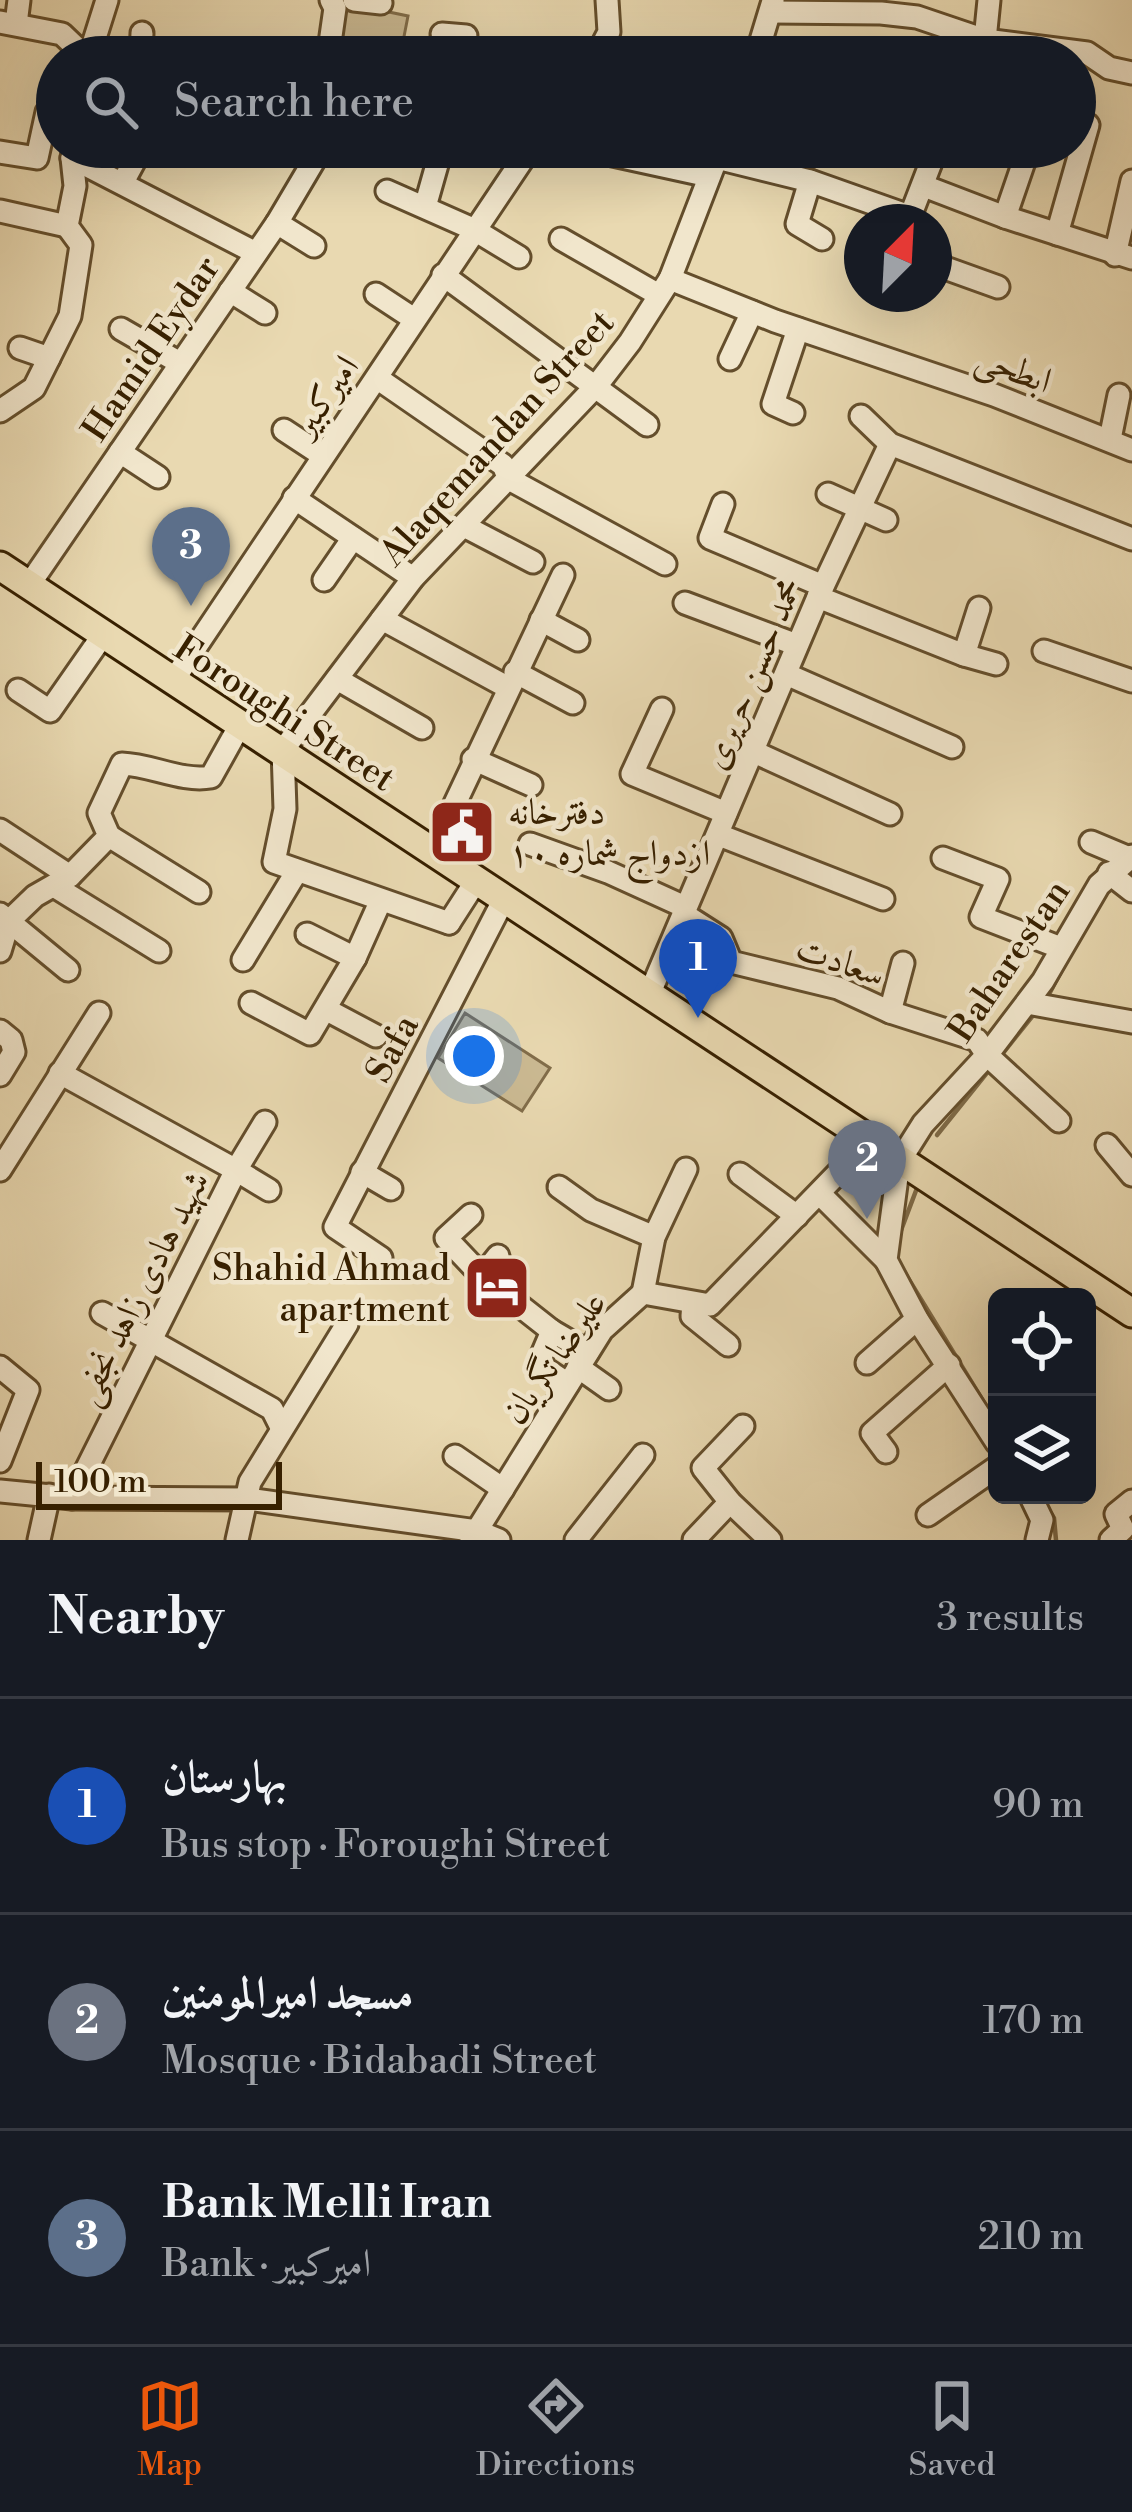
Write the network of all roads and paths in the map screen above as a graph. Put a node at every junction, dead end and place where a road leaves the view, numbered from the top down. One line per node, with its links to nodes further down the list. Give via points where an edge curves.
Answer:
1 (19, 0): 9 (street)
2 (107, 0): 13 (street)
3 (331, 0): 15 (street)
4 (354, 0): 7 (street)
5 (608, 0): 17 (street)
6 (989, 0): 20 (street)
7 (381, 3)
8 (772, 6): 18 (street); 19 (street, via 917,17)
9 (8, 23): 12 (street)
10 (142, 33): 14 (street)
11 (442, 34): 16 (street)
12 (64, 36)
13 (95, 36)
14 (142, 36)
15 (331, 36)
16 (466, 36)
17 (607, 36)
18 (763, 36)
19 (973, 36)
20 (985, 36)
21 (1096, 59): 22 (street)
22 (1132, 74)
23 (0, 152): 24 (street)
24 (36, 158)
25 (74, 168): 49 (street)
26 (100, 168): 39 (street)
27 (131, 168): 39 (street)
28 (310, 168): 48 (street, Hamid Eydar)
29 (436, 168): 45 (street)
30 (516, 168): 37 (street, امیرکبیر)
31 (713, 168): 61 (street, Alaqemandan Street)
32 (750, 168): 40 (street)
33 (930, 168): 41 (street)
34 (1016, 168): 47 (street)
35 (1076, 168): 51 (street)
36 (483, 176): 37 (street)
37 (506, 181): 50 (street, امیرکبیر)
38 (1132, 181): 57 (street)
39 (123, 182): 55 (street)
40 (810, 182): 43 (street); 53 (street, via 797,224)
41 (924, 186): 44 (street); 47 (street)
42 (387, 191): 45 (street)
43 (868, 204)
44 (915, 204)
45 (425, 207): 50 (street)
46 (0, 211): 49 (street)
47 (1005, 217): 51 (street)
48 (277, 224): 54 (street); 55 (street, Hamid Eydar)
49 (67, 226): 70 (street, via 81,245 80,269 70,316)
50 (473, 229): 56 (street); 59 (street, امیرکبیر)
51 (1058, 234): 57 (street)
52 (561, 239): 61 (street, ابطحی)
53 (822, 239)
54 (314, 246)
55 (256, 253): 62 (street, Hamid Eydar)
56 (519, 256)
57 (1123, 256)
58 (952, 270): 60 (street)
59 (443, 275): 66 (street, امیرکبیر); 74 (street)
60 (998, 286)
61 (664, 287): 64 (street, ابطحی); 74 (street, Alaqemandan Street)
62 (230, 291): 65 (street); 72 (street, Hamid Eydar)
63 (376, 294): 66 (street)
64 (752, 311): 68 (street, ابطحی); 71 (street)
65 (265, 314)
66 (414, 319): 73 (street, امیرکبیر)
67 (121, 328): 72 (street)
68 (799, 328): 77 (street, via 773,404); 81 (street, ابطحی)
69 (20, 348): 70 (street)
70 (49, 358): 76 (street, via 34,388)
71 (730, 359)
72 (180, 363): 84 (street, Hamid Eydar)
73 (377, 378): 85 (street, امیرکبیر); 87 (street, via 503,465)
74 (596, 385): 79 (street); 87 (street, Alaqemandan Street)
75 (1119, 394): 81 (street)
76 (2, 406)
77 (793, 413)
78 (861, 416): 82 (street)
79 (647, 425)
80 (283, 431): 85 (street)
81 (1110, 439): 83 (street, ابطحی)
82 (890, 444): 91 (street, محمد حسن حریری); 95 (street)
83 (1132, 450)
84 (120, 452): 86 (street); 102 (street, Hamid Eydar)
85 (322, 455): 89 (street, امیرکبیر)
86 (158, 477)
87 (509, 479): 93 (street, Alaqemandan Street); 97 (street)
88 (828, 494): 91 (street)
89 (294, 498): 94 (street); 117 (street, امیرکبیر)
90 (723, 504): 103 (street, via 710,538)
91 (860, 507): 92 (street); 103 (street, محمد حسن حریری)
92 (886, 520)
93 (464, 526): 96 (street); 100 (street, Alaqemandan Street)
94 (353, 538): 100 (street); 101 (street)
95 (1132, 539)
96 (533, 562)
97 (664, 564)
98 (0, 566): 102 (main road, Foroughi Street)
99 (563, 575): 107 (street)
100 (413, 578): 106 (street, Alaqemandan Street)
101 (324, 580)
102 (28, 585): 108 (main road, Foroughi Street)
103 (820, 591): 110 (street, محمد حسن حریری); 112 (street)
104 (685, 603): 110 (street)
105 (979, 608): 112 (street)
106 (382, 619): 115 (street, Alaqemandan Street); 116 (street)
107 (541, 620): 109 (street); 116 (street)
108 (103, 634): 117 (main road, Foroughi Street); 119 (street, via 50,711)
109 (578, 640)
110 (797, 645): 114 (street, محمد حسن حریری)
111 (1044, 651): 118 (street)
112 (964, 656): 113 (street)
113 (996, 664)
114 (786, 674): 124 (street); 126 (street, محمد حسن حریری)
115 (337, 679): 123 (street); 125 (street, Alaqemandan Street)
116 (511, 680): 120 (street); 127 (street)
117 (173, 681): 122 (main road, Foroughi Street)
118 (1132, 681)
119 (18, 690)
120 (573, 703)
121 (662, 709): 129 (street, via 632,774)
122 (240, 725): 125 (main road, Foroughi Street); 133 (street, via 211,777 122,764 99,813)
123 (422, 728)
124 (952, 747)
125 (283, 750): 139 (street, via 285,809 274,862); 141 (main road, Foroughi Street)
126 (754, 752): 129 (street, محمد حسن حریری); 131 (street)
127 (472, 759): 128 (street); 130 (street)
128 (532, 785)
129 (726, 813): 134 (street, محمد حسن حریری)
130 (450, 814)
131 (890, 814)
132 (0, 830): 140 (street)
133 (109, 836): 140 (street); 143 (street)
134 (718, 836): 145 (street); 147 (street, محمد حسن حریری)
135 (1091, 842): 137 (street)
136 (530, 844): 147 (street)
137 (1130, 856): 142 (street, Baharestan)
138 (943, 858): 151 (street, via 998,879 981,917)
139 (297, 872): 146 (street); 156 (street)
140 (62, 881): 148 (street); 153 (street)
141 (476, 881): 144 (main road, Foroughi Street); 149 (street)
142 (1119, 881): 151 (street, Baharestan)
143 (199, 892)
144 (504, 899): 154 (street, Safa); 159 (main road, Foroughi Street)
145 (883, 899)
146 (380, 900): 149 (street); 155 (street)
147 (685, 911): 159 (street, محمد حسن حریری); 163 (street, سعادت, via 722,938 731,962 838,988)
148 (5, 917): 152 (street); 158 (street)
149 (448, 923): 154 (street, via 452,939)
150 (308, 934): 155 (street)
151 (1061, 948): 161 (street, Baharestan)
152 (0, 951)
153 (159, 951)
154 (476, 951): 179 (street, Safa)
155 (355, 958): 162 (street)
156 (242, 960)
157 (903, 963): 163 (street)
158 (68, 970)
159 (649, 995): 173 (main road, Foroughi Street)
160 (251, 1003): 162 (street, via 310,1034)
161 (1027, 1003): 165 (street); 168 (street, Baharestan)
162 (327, 1010): 167 (street)
163 (890, 1012): 168 (street, سعادت, via 977,1040)
164 (99, 1013): 169 (street)
165 (1132, 1022)
166 (0, 1031): 170 (street, via 14,1052)
167 (376, 1036)
168 (987, 1055): 171 (street, سعادت); 175 (street, Baharestan)
169 (60, 1073): 177 (street); 178 (street)
170 (0, 1075)
171 (1059, 1121)
172 (266, 1122): 178 (street, شهید هادی زاهد نجفی)
173 (869, 1142): 175 (main road, Foroughi Street); 185 (street)
174 (1107, 1145): 181 (street)
175 (899, 1162): 191 (street); 196 (main road, Foroughi Street)
176 (686, 1169): 188 (street)
177 (0, 1170)
178 (236, 1170): 184 (street); 200 (street, شهید هادی زاهد نجفی)
179 (362, 1172): 183 (street); 190 (street, Safa, via 334,1227)
180 (740, 1174): 187 (street)
181 (1132, 1175)
182 (559, 1187): 188 (street, via 590,1210)
183 (391, 1189)
184 (269, 1190)
185 (820, 1194): 187 (street); 191 (street)
186 (471, 1215): 192 (street, via 446,1238)
187 (797, 1216): 194 (street, via 710,1305)
188 (655, 1237): 193 (street)
189 (499, 1256): 192 (street)
190 (381, 1258)
191 (886, 1260): 197 (street)
192 (482, 1276): 199 (street)
193 (644, 1293): 194 (street, علیرضا تگریان); 205 (street, علیرضا تگریان)
194 (693, 1303): 201 (street, via 692,1316)
195 (102, 1313): 200 (street)
196 (1132, 1313)
197 (917, 1319): 202 (street); 203 (street)
198 (347, 1324): 208 (street)
199 (552, 1331): 205 (street); 205 (street, via 538,1364)
200 (150, 1340): 208 (street, via 272,1408); 218 (street, شهید هادی زاهد نجفی)
201 (728, 1345)
202 (867, 1363)
203 (949, 1365): 209 (street); 211 (street, via 872,1433)
204 (0, 1367): 210 (street, via 28,1390)
205 (578, 1368): 206 (street); 216 (street, علیرضا تگریان)
206 (609, 1389)
207 (743, 1426): 221 (street, via 704,1468)
208 (281, 1427): 219 (street)
209 (988, 1428)
210 (6, 1433): 214 (street)
211 (886, 1452)
212 (643, 1455): 228 (street)
213 (455, 1456): 216 (street)
214 (0, 1461)
215 (988, 1473): 223 (street)
216 (502, 1489): 224 (street, علیرضا تگریان)
217 (0, 1491): 218 (street)
218 (60, 1497): 219 (street); 225 (street, شهید هادی زاهد نجفی)
219 (247, 1498): 224 (street); 226 (street)
220 (1132, 1501): 232 (street, via 1116,1514 1124,1529)
221 (730, 1502): 229 (street); 230 (street)
222 (1034, 1504): 231 (street, via 1042,1520)
223 (928, 1515)
224 (474, 1535): 227 (street)
225 (39, 1540)
226 (237, 1540)
227 (499, 1540)
228 (576, 1540)
229 (694, 1540)
230 (770, 1540)
231 (1037, 1540)
232 (1111, 1540)

